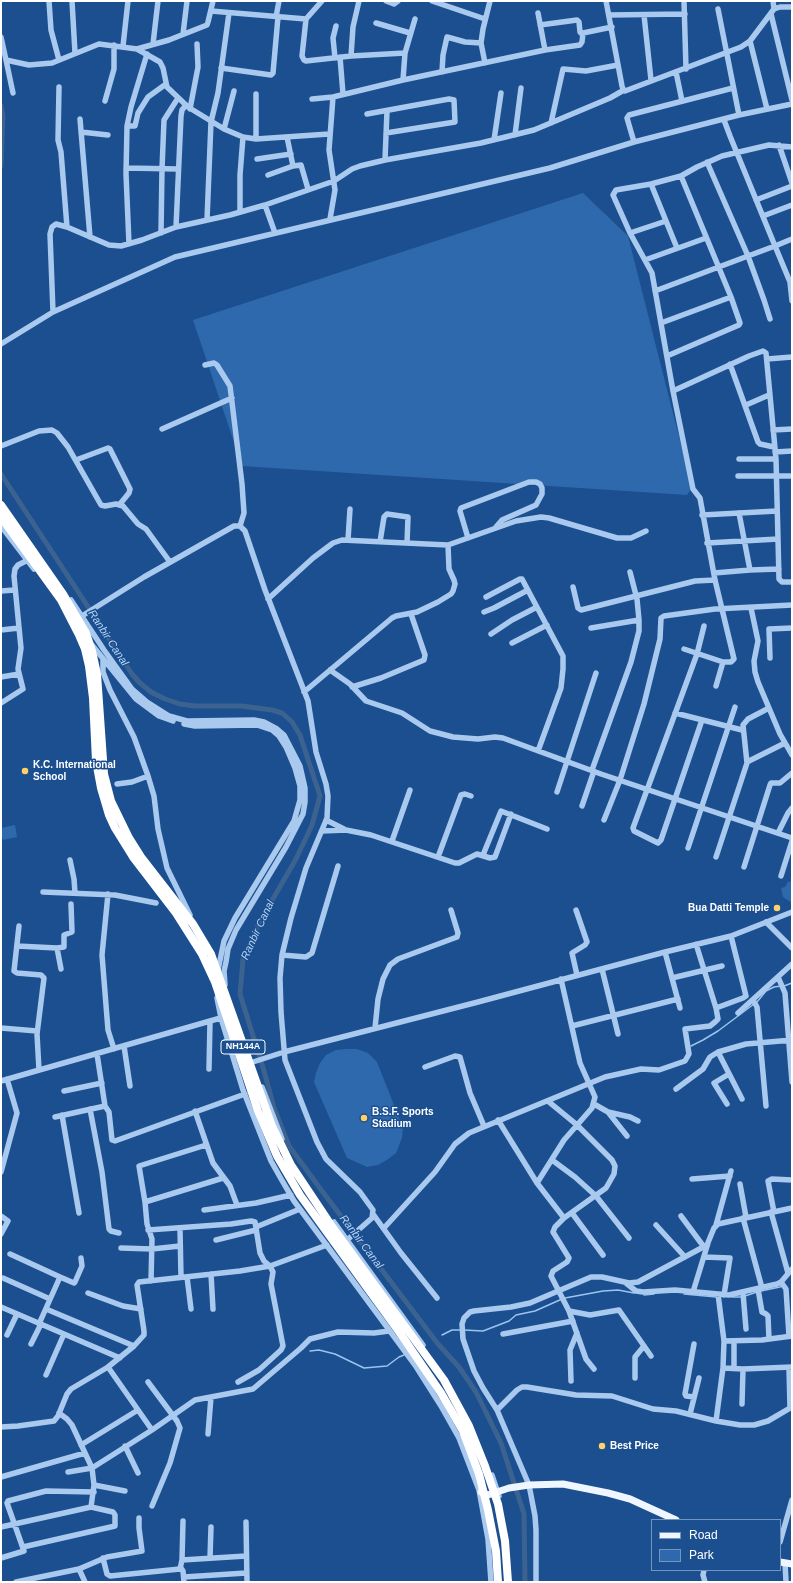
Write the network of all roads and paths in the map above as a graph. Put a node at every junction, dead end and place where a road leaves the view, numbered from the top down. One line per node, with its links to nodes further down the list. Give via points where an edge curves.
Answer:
1 (49, 1): 53 (street, via 51,30)
2 (72, 1): 46 (street)
3 (128, 1): 43 (street)
4 (158, 1): 40 (street)
5 (187, 1): 35 (street)
6 (212, 1): 19 (street)
7 (279, 1): 26 (street)
8 (322, 1): 28 (street)
9 (360, 1): 50 (street, via 353,27)
10 (386, 1): 11 (street, via 394,4)
11 (398, 1)
12 (432, 1): 27 (street)
13 (490, 1): 27 (street)
14 (605, 1): 24 (street)
15 (684, 1): 23 (street)
16 (773, 1): 20 (street)
17 (792, 7): 20 (street, via 780,7)
18 (718, 9): 48 (street)
19 (211, 11): 21 (street); 35 (street, via 206,25)
20 (772, 11): 38 (street); 60 (street)
21 (229, 13): 26 (street); 56 (street)
22 (538, 13): 31 (street)
23 (685, 14): 25 (street); 57 (street)
24 (609, 15): 25 (street); 33 (street)
25 (644, 15): 62 (street)
26 (277, 17): 28 (street); 56 (street, via 272,75)
27 (485, 19): 39 (street)
28 (306, 20): 51 (street, via 302,59 306,61)
29 (415, 20): 34 (street)
30 (376, 23): 34 (street)
31 (540, 25): 36 (street, via 576,20); 45 (street)
32 (336, 26): 51 (street, via 333,38)
33 (612, 27): 36 (street); 55 (street)
34 (410, 33): 47 (street)
35 (183, 34): 40 (street)
36 (582, 34): 45 (street, via 580,45)
37 (1, 37): 52 (street)
38 (750, 41): 48 (street); 81 (street)
39 (481, 43): 54 (street); 58 (street, via 448,37)
40 (153, 44): 44 (street)
41 (198, 44): 80 (street, via 198,67)
42 (114, 45): 43 (street); 46 (street, via 99,44); 77 (street, via 114,69)
43 (123, 46): 44 (street)
44 (137, 49): 49 (street)
45 (545, 50): 54 (street)
46 (75, 53): 53 (street)
47 (405, 53): 50 (street); 61 (street)
48 (728, 53): 57 (street); 66 (street)
49 (147, 54): 63 (street, via 162,64); 89 (street, via 130,106)
50 (351, 56): 51 (street)
51 (337, 57): 72 (street)
52 (6, 60): 53 (street, via 29,65); 69 (street)
53 (59, 60)
54 (485, 63): 58 (street)
55 (618, 65): 67 (street); 87 (street, via 586,71 562,69)
56 (221, 68): 86 (street)
57 (686, 69): 59 (street)
58 (442, 72): 61 (street)
59 (676, 72): 62 (street); 78 (street)
60 (789, 77): 76 (street)
61 (403, 80): 72 (street)
62 (651, 80): 67 (street)
63 (166, 84): 74 (street); 89 (street, via 148,97 138,112 135,126)
64 (59, 87): 126 (street, via 58,140)
65 (521, 88): 95 (street)
66 (733, 88): 78 (street); 84 (street)
67 (624, 90): 87 (street)
68 (234, 91): 90 (street)
69 (13, 93)
70 (501, 93): 99 (street)
71 (256, 94): 98 (street)
72 (343, 94): 73 (street)
73 (333, 97): 75 (street); 93 (street)
74 (178, 98): 80 (street); 110 (street, via 164,120)
75 (312, 99)
76 (792, 100)
77 (105, 101)
78 (682, 101): 100 (street, via 629,115 627,118)
79 (792, 104): 81 (street)
80 (188, 107): 86 (street); 111 (street, via 182,110 180,116)
81 (767, 109): 84 (street)
82 (386, 111): 83 (street); 92 (street); 92 (street, via 452,98 456,120)
83 (367, 114)
84 (739, 116): 88 (street)
85 (80, 119): 91 (street)
86 (211, 122): 90 (street); 124 (street)
87 (551, 123): 95 (street)
88 (725, 123): 100 (street); 103 (street)
89 (127, 126): 109 (street)
90 (224, 129): 96 (street)
91 (81, 132): 94 (street); 131 (street)
92 (386, 133): 106 (street)
93 (329, 134): 97 (street); 114 (street, via 329,156)
94 (108, 135)
95 (515, 135): 99 (street)
96 (243, 137): 98 (street); 121 (street)
97 (287, 137): 98 (street); 104 (street)
98 (256, 139)
99 (494, 140): 106 (street)
100 (634, 142): 123 (street, via 550,168)
101 (779, 145): 102 (street); 103 (street); 116 (street)
102 (792, 147)
103 (736, 152): 107 (street); 118 (street)
104 (291, 154): 105 (street); 108 (street)
105 (257, 159)
106 (385, 160): 114 (street, via 352,169)
107 (707, 162): 113 (street); 137 (street)
108 (293, 166): 112 (street); 117 (street, via 301,165)
109 (126, 168): 110 (street); 134 (street)
110 (162, 169): 111 (street); 128 (street)
111 (178, 169): 127 (street)
112 (268, 175)
113 (681, 176): 115 (street); 132 (street)
114 (334, 181): 117 (street); 123 (street, via 335,198)
115 (651, 184): 125 (street); 130 (street, via 616,190 614,193)
116 (792, 185): 118 (street)
117 (308, 189): 119 (street)
118 (756, 200): 122 (street)
119 (265, 205): 121 (street); 129 (street)
120 (792, 205): 122 (street)
121 (240, 212): 124 (street)
122 (763, 216): 135 (street)
123 (330, 219): 129 (street)
124 (207, 220): 127 (street)
125 (666, 221): 130 (street); 136 (street)
126 (67, 227): 131 (street); 143 (street, via 56,224 50,230)
127 (176, 227): 128 (street)
128 (161, 233): 134 (street)
129 (275, 233): 143 (street, via 175,257)
130 (630, 234): 138 (street)
131 (90, 237): 134 (street, via 109,245)
132 (706, 238): 136 (street); 139 (street)
133 (792, 239): 135 (street)
134 (128, 244)
135 (775, 246): 137 (street); 142 (street, via 790,282)
136 (677, 248): 138 (street)
137 (748, 256): 139 (street); 144 (street)
138 (645, 260): 140 (street, via 652,273)
139 (719, 267): 140 (street); 141 (street)
140 (655, 291): 145 (street)
141 (731, 297): 145 (street); 147 (street, via 740,321 739,325)
142 (792, 301)
143 (53, 312): 146 (street)
144 (770, 319)
145 (661, 323): 147 (street)
146 (1, 344)
147 (667, 356): 152 (street)
148 (792, 357): 149 (street)
149 (767, 358): 150 (street, via 763,351); 153 (street)
150 (730, 364): 152 (street); 155 (street)
151 (205, 365): 154 (street, via 214,363 220,368 230,386)
152 (673, 391): 174 (street, via 693,489 700,498)
153 (769, 395): 155 (street); 158 (street)
154 (232, 398): 156 (street); 177 (street, via 244,513)
155 (746, 405): 160 (street, via 759,444)
156 (162, 429)
157 (792, 429): 158 (street)
158 (773, 430): 160 (street)
159 (1, 446): 164 (street, via 39,431 52,430 62,438)
160 (774, 450): 161 (street); 163 (street)
161 (792, 451)
162 (739, 459): 163 (street)
163 (776, 459): 166 (street)
164 (76, 460): 169 (street, via 101,505); 169 (street, via 110,449 130,489)
165 (738, 476): 166 (street)
166 (776, 476): 167 (street); 172 (street)
167 (792, 476)
168 (1, 499): 188 (street)
169 (120, 504): 190 (street, via 146,529)
170 (1, 505): 509 (highway, NH144A, bridge, via 63,594 86,633 97,674 104,774 111,801 141,857 193,924 211,954 272,1126 288,1160 331,1225 444,1380 469,1426 498,1504 505,1541)
171 (350, 508): 182 (street)
172 (777, 511): 173 (street); 181 (street)
173 (739, 513): 174 (street); 184 (street)
174 (702, 515): 186 (street)
175 (1, 517): 508 (highway, NH144A, bridge, via 61,600 80,635 91,681 98,775 109,815 122,841 176,913 202,954 215,982 258,1111 277,1156 300,1194 441,1393 463,1431 479,1474 488,1510 496,1551)
176 (1, 526): 189 (street)
177 (240, 526): 190 (street, via 234,526); 203 (street, via 245,531)
178 (496, 527): 179 (street, via 541,517 617,538 631,538); 180 (street); 180 (street, via 502,520 536,505 542,494 540,484 530,482 461,508)
179 (646, 531)
180 (468, 538): 187 (street)
181 (778, 539): 184 (street); 191 (street)
182 (348, 540): 183 (street); 203 (street, via 333,543 313,558)
183 (380, 542): 185 (street); 185 (street, via 384,517 387,514 408,517)
184 (744, 542): 186 (street); 192 (street)
185 (407, 543): 187 (street)
186 (707, 543): 194 (street)
187 (448, 544): 209 (street, via 449,569 454,580 453,591 438,602)
188 (39, 554): 189 (street); 210 (street)
189 (27, 560): 198 (street, via 15,569); 224 (street)
190 (170, 562): 210 (street)
191 (779, 569): 192 (street); 196 (street, via 780,581)
192 (750, 570): 194 (street)
193 (630, 572): 202 (street)
194 (714, 572): 195 (street)
195 (715, 580): 202 (street, via 695,581); 206 (street)
196 (792, 582)
197 (573, 587): 202 (street, via 578,608 581,610)
198 (14, 590): 200 (street); 214 (street)
199 (528, 590): 201 (street, via 521,579); 205 (street); 208 (street)
200 (1, 592)
201 (486, 597)
202 (636, 597): 211 (street)
203 (268, 600): 232 (street)
204 (792, 605): 207 (street)
205 (538, 607): 212 (street); 218 (street)
206 (722, 608): 207 (street); 225 (street, via 734,656 732,662); 248 (street, via 660,618 660,639 654,668)
207 (751, 608): 235 (street, via 758,641 754,661 760,690)
208 (484, 612)
209 (411, 614): 226 (street, via 392,618); 231 (street, via 425,655 424,660)
210 (82, 616): 221 (street)
211 (639, 620): 215 (street); 245 (street, via 631,662)
212 (547, 625): 219 (street); 241 (street, via 563,656 563,669 561,688)
213 (704, 626): 222 (street)
214 (19, 628): 217 (street); 228 (street)
215 (591, 628)
216 (792, 628): 223 (street, via 769,629)
217 (1, 630)
218 (492, 634)
219 (512, 643)
220 (684, 649): 222 (street)
221 (104, 650): 224 (street); 305 (street, via 138,695 162,712 187,721 264,722 284,735 300,766 305,788 303,814 236,930 228,949 224,971)
222 (697, 654): 225 (street); 236 (street)
223 (770, 658)
224 (103, 660): 247 (street, via 103,672 134,737); 297 (street, via 136,699 169,720 195,726 257,725 272,730 282,741 295,768 300,786 300,800 294,821 235,918 224,941)
225 (723, 662): 230 (street)
226 (330, 670): 231 (street); 232 (street)
227 (596, 672): 243 (street)
228 (19, 674): 229 (street); 233 (street, via 22,690)
229 (1, 676)
230 (716, 686)
231 (352, 687): 241 (street, via 366,701 402,713 430,731 453,737 498,737)
232 (304, 692): 260 (street, via 308,701 316,752 327,790)
233 (1, 703)
234 (735, 707): 238 (street)
235 (769, 708): 239 (street, via 745,721); 240 (street)
236 (675, 713): 237 (street); 250 (street)
237 (702, 720): 238 (street); 254 (street)
238 (729, 727): 239 (street); 256 (street)
239 (742, 730): 244 (street)
240 (785, 743): 242 (street); 244 (street)
241 (538, 751): 243 (street)
242 (792, 755)
243 (567, 762): 245 (street); 252 (street)
244 (747, 762): 259 (street)
245 (593, 771): 248 (street); 255 (street)
246 (792, 773): 262 (street, via 780,783 773,782 770,785)
247 (148, 776): 249 (street); 297 (street, via 169,874)
248 (620, 780): 250 (street); 261 (street)
249 (117, 784)
250 (648, 788): 254 (street); 254 (street, via 633,829 658,843)
251 (410, 790): 268 (street)
252 (557, 792)
253 (471, 796): 272 (street, via 461,795)
254 (675, 798): 256 (street)
255 (582, 806)
256 (702, 807): 259 (street); 270 (street)
257 (792, 808): 266 (street)
258 (511, 814): 263 (street); 271 (street, via 496,855 490,858); 271 (street, via 500,811)
259 (730, 817): 262 (street); 273 (street)
260 (326, 820): 264 (street); 265 (street)
261 (604, 820)
262 (757, 826): 266 (street); 276 (street)
263 (547, 829)
264 (346, 830): 265 (street); 268 (street)
265 (322, 831): 294 (street, via 306,868)
266 (778, 833): 267 (street)
267 (792, 838)
268 (392, 841): 272 (street)
269 (792, 841): 277 (street)
270 (688, 848)
271 (483, 855): 272 (street, via 473,855 460,863)
272 (438, 857)
273 (716, 857)
274 (70, 860): 279 (street)
275 (338, 866): 294 (street, via 313,952 306,957)
276 (744, 867)
277 (781, 876)
278 (44, 892): 279 (street)
279 (75, 893): 280 (street)
280 (108, 894): 281 (street); 323 (street, via 103,976 108,1030)
281 (156, 903)
282 (71, 904): 291 (street, via 72,932 64,935 64,947)
283 (451, 910): 317 (street, via 457,936 398,959 390,965 383,978)
284 (576, 910): 301 (street, via 587,942 572,953)
285 (792, 912): 286 (street)
286 (766, 922): 288 (street); 292 (street)
287 (19, 926): 290 (street)
288 (731, 936): 289 (street); 309 (street, via 746,996)
289 (696, 944): 293 (street); 300 (street)
290 (17, 946): 291 (street); 318 (street, via 14,971 41,975 44,978)
291 (57, 948): 298 (street)
292 (792, 948)
293 (665, 952): 299 (street); 303 (street)
294 (282, 956): 324 (street, via 280,978)
295 (792, 964): 302 (street)
296 (722, 966): 300 (street)
297 (218, 968): 305 (street); 313 (street, via 216,990)
298 (61, 969)
299 (602, 969): 301 (street); 312 (street)
300 (704, 970): 303 (street); 309 (street)
301 (577, 975): 304 (street)
302 (778, 977): 307 (street); 320 (street, via 782,986)
303 (672, 978): 306 (street)
304 (561, 979): 315 (street); 317 (street)
305 (225, 986): 311 (street)
306 (678, 999): 308 (street); 312 (street)
307 (754, 1002): 310 (street); 321 (street)
308 (680, 1008)
309 (716, 1008): 335 (street, via 718,1019 712,1025 685,1029 688,1057 685,1061 659,1070 641,1069 609,1076)
310 (738, 1013)
311 (236, 1015): 313 (street); 327 (street)
312 (614, 1016): 315 (street); 319 (street)
313 (221, 1018): 314 (street); 339 (street)
314 (210, 1022): 322 (street); 329 (street)
315 (572, 1026): 335 (street, via 581,1066)
316 (1, 1028): 318 (street)
317 (375, 1028): 324 (street)
318 (37, 1032): 330 (street)
319 (618, 1034)
320 (790, 1040): 321 (street); 333 (street)
321 (760, 1043): 325 (street, via 741,1045); 345 (street)
322 (124, 1046): 323 (street); 336 (street)
323 (114, 1049): 326 (street)
324 (284, 1052): 327 (street); 374 (street, via 321,1150 326,1159 360,1192 372,1207)
325 (718, 1052): 331 (street); 337 (street, via 710,1057 703,1068)
326 (97, 1054): 330 (street); 334 (street)
327 (254, 1061): 387 (street, via 286,1148 305,1184)
328 (424, 1067): 354 (street, via 455,1056 460,1057 470,1093)
329 (209, 1069)
330 (39, 1070): 332 (street)
331 (729, 1074): 340 (street); 343 (street, via 714,1083)
332 (4, 1080): 358 (street, via 17,1114)
333 (792, 1082)
334 (102, 1083): 338 (street); 344 (street)
335 (589, 1084): 341 (street); 342 (street, via 594,1093)
336 (130, 1086)
337 (676, 1089)
338 (64, 1091)
339 (245, 1094): 347 (street); 364 (street, via 271,1161)
340 (742, 1099)
341 (548, 1101): 351 (street); 353 (street)
342 (594, 1104): 348 (street); 353 (street)
343 (727, 1104)
344 (105, 1106): 346 (street); 347 (street, via 109,1112 113,1141)
345 (766, 1106)
346 (90, 1109): 349 (street); 385 (street, via 110,1229)
347 (195, 1111): 356 (street)
348 (608, 1112): 352 (street); 355 (street)
349 (62, 1116): 350 (street); 372 (street)
350 (55, 1117)
351 (498, 1120): 354 (street); 362 (street)
352 (638, 1121)
353 (576, 1124): 357 (street); 365 (street, via 615,1166 616,1170 608,1185)
354 (484, 1126): 381 (street, via 469,1132 455,1144 435,1172)
355 (627, 1136)
356 (206, 1145): 359 (street, via 213,1163); 366 (street, via 138,1166)
357 (552, 1160): 362 (street); 365 (street, via 576,1177)
358 (1, 1172)
359 (224, 1178): 366 (street); 367 (street)
360 (692, 1179): 380 (street, via 730,1174)
361 (792, 1180): 371 (street, via 768,1181)
362 (537, 1183): 377 (street)
363 (740, 1184): 378 (street)
364 (291, 1195): 367 (street); 369 (street)
365 (596, 1196): 373 (street); 388 (street)
366 (145, 1202): 384 (street)
367 (237, 1205): 370 (street)
368 (792, 1208): 371 (street)
369 (300, 1209): 383 (street); 390 (street)
370 (204, 1210)
371 (772, 1212): 378 (street); 401 (street)
372 (79, 1213)
373 (572, 1213): 377 (street); 396 (street)
374 (373, 1214): 381 (street); 387 (street, via 372,1218)
375 (1, 1216): 386 (street, via 8,1221)
376 (681, 1216): 391 (street)
377 (564, 1218): 411 (street, via 553,1232 569,1258 552,1273)
378 (745, 1218): 380 (street); 410 (street)
379 (656, 1225): 397 (street)
380 (716, 1226): 391 (street)
381 (384, 1228): 416 (street)
382 (180, 1229): 383 (street, via 253,1220); 384 (street); 392 (street)
383 (256, 1229): 389 (street); 400 (street, via 260,1254)
384 (148, 1230): 394 (street, via 152,1237)
385 (119, 1233)
386 (1, 1234)
387 (348, 1237): 480 (street, via 451,1385 475,1430)
388 (629, 1238)
389 (216, 1240)
390 (327, 1245): 400 (street); 428 (street)
391 (706, 1245): 397 (street); 398 (street)
392 (180, 1246): 394 (street); 406 (street)
393 (121, 1248): 394 (street)
394 (152, 1249): 407 (street)
395 (10, 1254): 403 (street)
396 (602, 1255)
397 (685, 1257): 408 (street, via 635,1283)
398 (704, 1257): 412 (street); 415 (street, via 730,1258)
399 (81, 1258): 403 (street, via 82,1266 75,1282)
400 (270, 1266): 402 (street); 454 (street, via 273,1272 271,1284 282,1348 259,1370)
401 (790, 1271): 409 (street)
402 (211, 1274): 404 (street); 422 (street)
403 (60, 1277): 417 (street)
404 (187, 1277): 406 (street); 421 (street)
405 (3, 1278): 417 (street)
406 (180, 1278): 407 (street)
407 (151, 1281): 420 (street, via 137,1284)
408 (626, 1283): 411 (street, via 591,1277); 412 (street, via 640,1292)
409 (783, 1283): 410 (street); 433 (street, via 786,1289)
410 (760, 1290): 414 (street); 434 (street, via 762,1312 768,1316)
411 (559, 1292): 423 (street); 460 (street, via 522,1305 470,1312 464,1318 462,1332 477,1376)
412 (693, 1292): 415 (street)
413 (88, 1293): 420 (street, via 123,1306)
414 (743, 1295): 415 (street); 427 (street)
415 (720, 1296): 435 (street)
416 (437, 1298)
417 (50, 1299): 419 (street)
418 (1, 1307): 424 (street)
419 (46, 1309): 426 (street); 439 (street)
420 (141, 1309): 439 (street, via 144,1333)
421 (191, 1309)
422 (213, 1309)
423 (569, 1311): 425 (street); 440 (street, via 590,1315 619,1310)
424 (17, 1314): 426 (street); 432 (street)
425 (573, 1321): 429 (street); 431 (street)
426 (40, 1324): 430 (street); 437 (street)
427 (746, 1329)
428 (389, 1331): 455 (street, via 338,1332 310,1339 256,1388); 477 (street, via 441,1406 459,1438)
429 (577, 1333): 446 (street, via 586,1359); 452 (street, via 570,1350)
430 (64, 1334): 442 (street); 449 (street)
431 (503, 1334)
432 (7, 1335)
433 (790, 1336): 434 (street)
434 (769, 1339): 436 (street)
435 (724, 1341): 436 (street); 443 (street)
436 (734, 1341): 444 (street)
437 (32, 1344)
438 (694, 1344): 456 (street, via 685,1394)
439 (134, 1346): 442 (street)
440 (644, 1346): 441 (street); 450 (street, via 636,1357)
441 (651, 1356)
442 (120, 1358): 448 (street)
443 (723, 1368): 444 (street); 464 (street)
444 (734, 1368): 447 (street)
445 (790, 1368): 447 (street); 458 (street)
446 (594, 1369)
447 (743, 1369): 457 (street)
448 (110, 1370): 459 (street); 462 (street, via 71,1389 67,1394)
449 (46, 1375)
450 (635, 1378)
451 (699, 1378): 456 (street)
452 (571, 1381)
453 (148, 1382): 463 (street)
454 (238, 1382)
455 (211, 1397): 463 (street, via 195,1400); 467 (street)
456 (694, 1397): 461 (street)
457 (742, 1404)
458 (791, 1408): 464 (street, via 754,1424 740,1425)
459 (138, 1410): 466 (street); 468 (street)
460 (497, 1410): 461 (street, via 517,1390 527,1387 576,1395 612,1396 653,1409 676,1410); 476 (street)
461 (690, 1414): 464 (street)
462 (62, 1416): 465 (street, via 54,1421); 468 (street, via 72,1425)
463 (172, 1416): 466 (street); 482 (street, via 180,1425 180,1431)
464 (716, 1421)
465 (1, 1428)
466 (152, 1430): 469 (street)
467 (208, 1434)
468 (81, 1445): 470 (street)
469 (125, 1446): 471 (street); 473 (street)
470 (85, 1453): 471 (street); 474 (street)
471 (92, 1468): 472 (street); 475 (street)
472 (68, 1472)
473 (138, 1473)
474 (1, 1477)
475 (94, 1485): 478 (street); 479 (street)
476 (526, 1485): 480 (main road); 485 (main road, via 563,1484 617,1495); 511 (street, via 535,1516)
477 (479, 1490): 480 (main road, via 488,1495); 507 (street, via 488,1539)
478 (125, 1491)
479 (94, 1492): 483 (street); 488 (street, via 54,1490 9,1500 7,1503)
480 (498, 1492): 510 (street, via 506,1525)
481 (792, 1500): 491 (street)
482 (152, 1506)
483 (91, 1507): 488 (street); 492 (street, via 113,1512 116,1523 114,1527)
484 (139, 1518): 495 (street, via 142,1550)
485 (674, 1519)
486 (184, 1521): 497 (street)
487 (246, 1522): 493 (street)
488 (15, 1524): 489 (street); 492 (street)
489 (1, 1527)
490 (211, 1527): 496 (street)
491 (781, 1538)
492 (23, 1547): 494 (street, via 23,1552)
493 (246, 1556): 496 (street); 502 (street)
494 (1, 1558)
495 (103, 1558): 499 (street, via 107,1574 110,1576); 500 (street)
496 (210, 1558): 497 (street)
497 (182, 1560): 499 (street)
498 (786, 1563): 513 (street)
499 (181, 1568): 503 (street)
500 (79, 1570): 504 (street); 505 (street)
501 (704, 1571): 512 (street)
502 (246, 1572): 503 (street); 506 (street)
503 (184, 1580)
504 (16, 1582)
505 (86, 1582)
506 (247, 1582)
507 (491, 1582)
508 (498, 1582)
509 (508, 1582)
510 (512, 1582)
511 (536, 1582)
512 (705, 1582)
513 (786, 1582)

